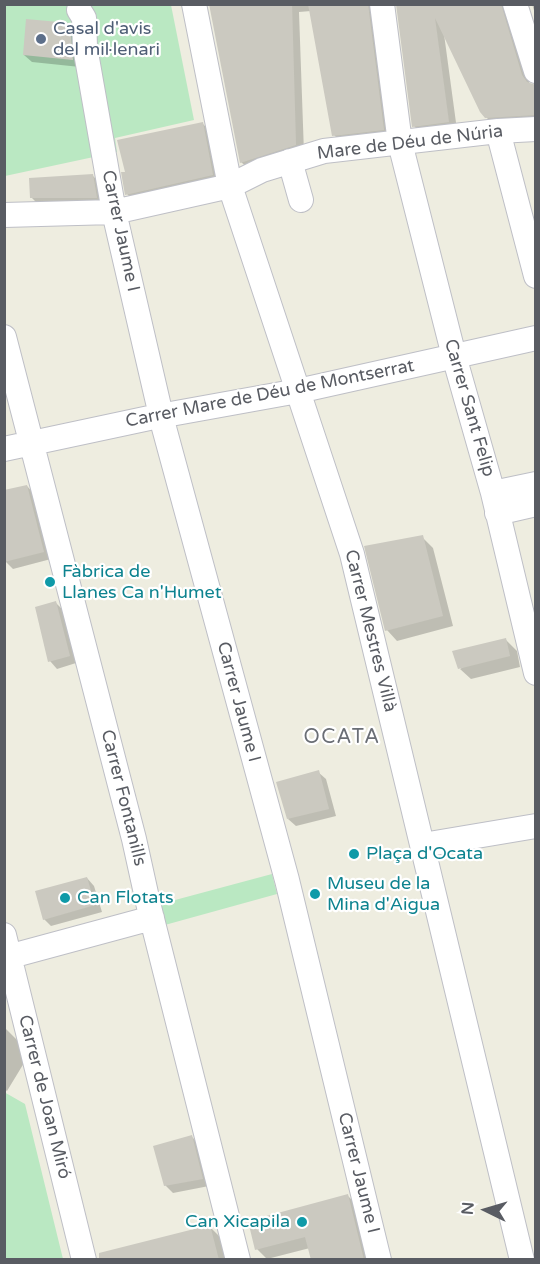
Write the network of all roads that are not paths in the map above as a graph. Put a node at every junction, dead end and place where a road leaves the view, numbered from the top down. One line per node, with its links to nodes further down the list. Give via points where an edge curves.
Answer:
1 (194, 4): 10 (street, Carrer Mestres Villà)
2 (382, 4): 8 (street, Carrer Sant Felip)
3 (515, 4): 5 (street)
4 (79, 10): 12 (street, Carrer Jaume I, via 84,18)
5 (536, 71)
6 (536, 129): 7 (street, Mare de Déu de Núria)
7 (498, 131): 8 (street, Mare de Déu de Núria); 14 (street)
8 (400, 143): 9 (street, Mare de Déu de Núria, via 324,151); 17 (street, Carrer Sant Felip)
9 (290, 161): 10 (street, Mare de Déu de Núria); 11 (street)
10 (231, 186): 12 (street, Mare de Déu de Núria); 18 (street, Carrer Mestres Villà)
11 (301, 200)
12 (114, 212): 13 (street, Mare de Déu de Núria); 19 (street, Carrer Jaume I)
13 (4, 215)
14 (536, 276)
15 (4, 337): 20 (street, Carrer Fontanills)
16 (536, 338): 17 (street, Carrer Mare de Déu de Montserrat)
17 (454, 356): 18 (street, Carrer Mare de Déu de Montserrat); 23 (street, Carrer Sant Felip)
18 (298, 391): 19 (street, Carrer Mare de Déu de Montserrat); 27 (street, Carrer Mestres Villà, via 351,554)
19 (161, 416): 20 (street, Carrer Mare de Déu de Montserrat); 32 (street, Carrer Jaume I, via 287,880)
20 (32, 444): 21 (street, Carrer Mare de Déu de Montserrat); 28 (street, Carrer Fontanills)
21 (4, 449)
22 (536, 484): 23 (street)
23 (495, 503): 24 (street); 25 (street, Carrer Sant Felip)
24 (536, 504)
25 (536, 673)
26 (536, 826): 27 (street)
27 (423, 845): 33 (street, Carrer Mestres Villà)
28 (152, 918): 29 (street); 31 (street, Carrer Fontanills)
29 (6, 950): 30 (street, Carrer de Joan Miró)
30 (84, 1260)
31 (238, 1260)
32 (379, 1260)
33 (522, 1260)

